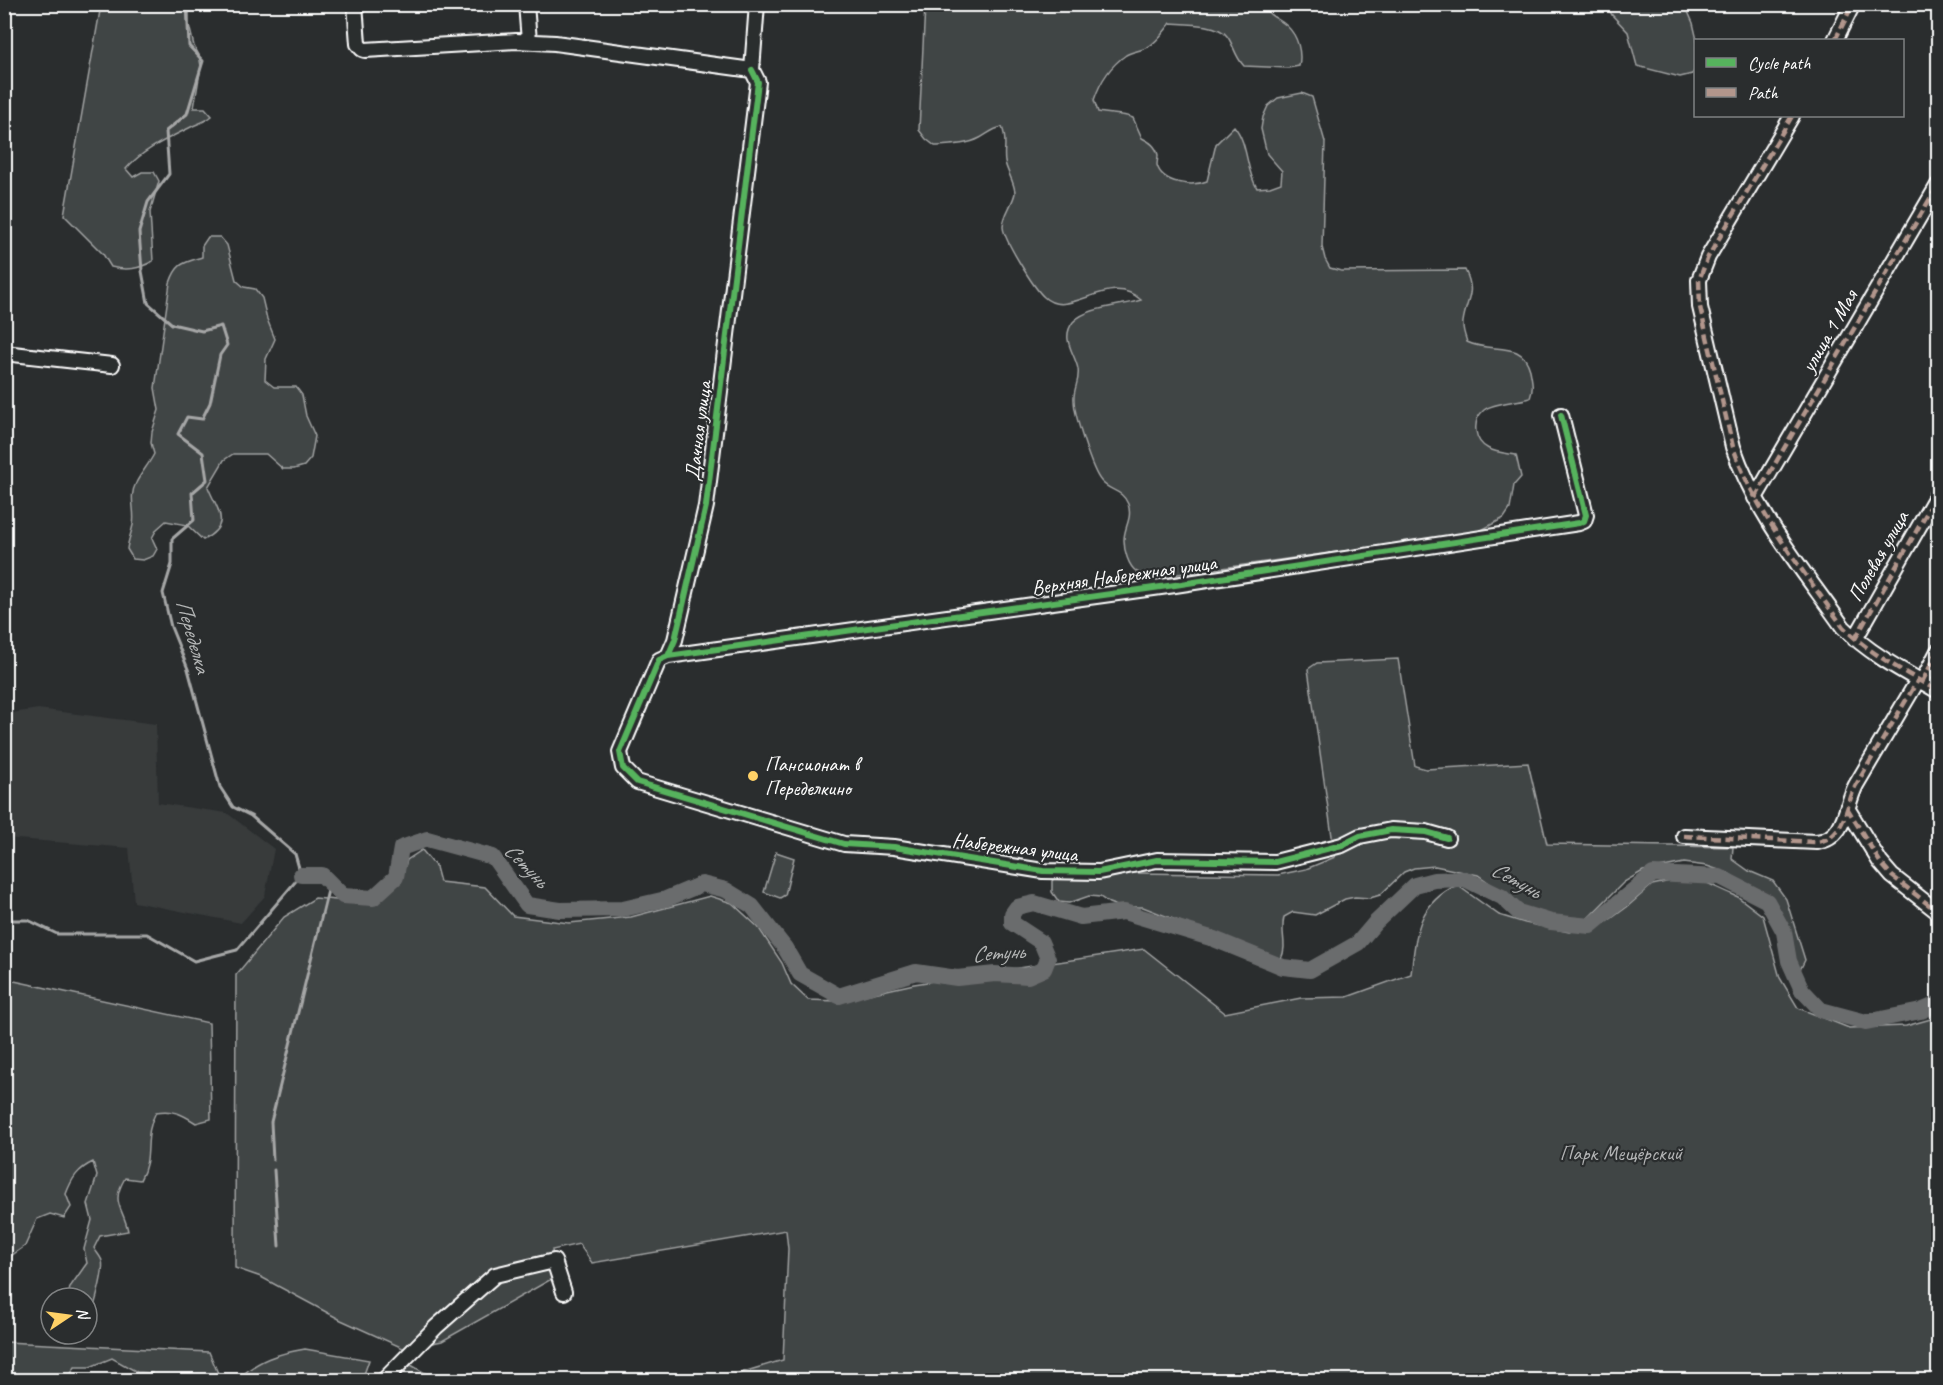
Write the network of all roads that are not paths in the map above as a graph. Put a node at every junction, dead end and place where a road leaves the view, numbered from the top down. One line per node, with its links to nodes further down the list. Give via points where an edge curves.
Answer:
1 (355, 4): 6 (street, via 358,44 366,50)
2 (526, 4): 6 (street)
3 (757, 4): 7 (street, Дачная улица)
4 (1853, 4): 5 (street)
5 (1836, 39)
6 (529, 41): 7 (street)
7 (755, 76): 17 (street, Дачная улица, via 706,506)
8 (1791, 117): 14 (street, via 1708,257 1699,280 1700,307 1733,447)
9 (1938, 185): 14 (street, улица 1 Мая)
10 (4, 353): 11 (street)
11 (111, 365)
12 (1561, 415): 17 (street, Верхняя Набережная улица, via 1586,515 1579,523)
13 (1938, 493): 15 (street, Полевая улица)
14 (1755, 498): 15 (street)
15 (1855, 639): 18 (street)
16 (1938, 651): 18 (street)
17 (668, 656): 20 (street, Дачная улица, via 659,660 620,752)
18 (1920, 681): 19 (street); 21 (street, via 1856,785)
19 (1938, 691)
20 (623, 768): 23 (street, Набережная улица, via 637,782 844,844 894,847 1043,871 1099,872 1157,860 1275,862 1391,830)
21 (1847, 808): 22 (street, via 1839,830 1826,841); 24 (street, via 1892,876)
22 (1684, 836)
23 (1447, 838)
24 (1938, 912)
25 (564, 1292): 26 (street, via 554,1261 495,1275)
26 (384, 1380)

